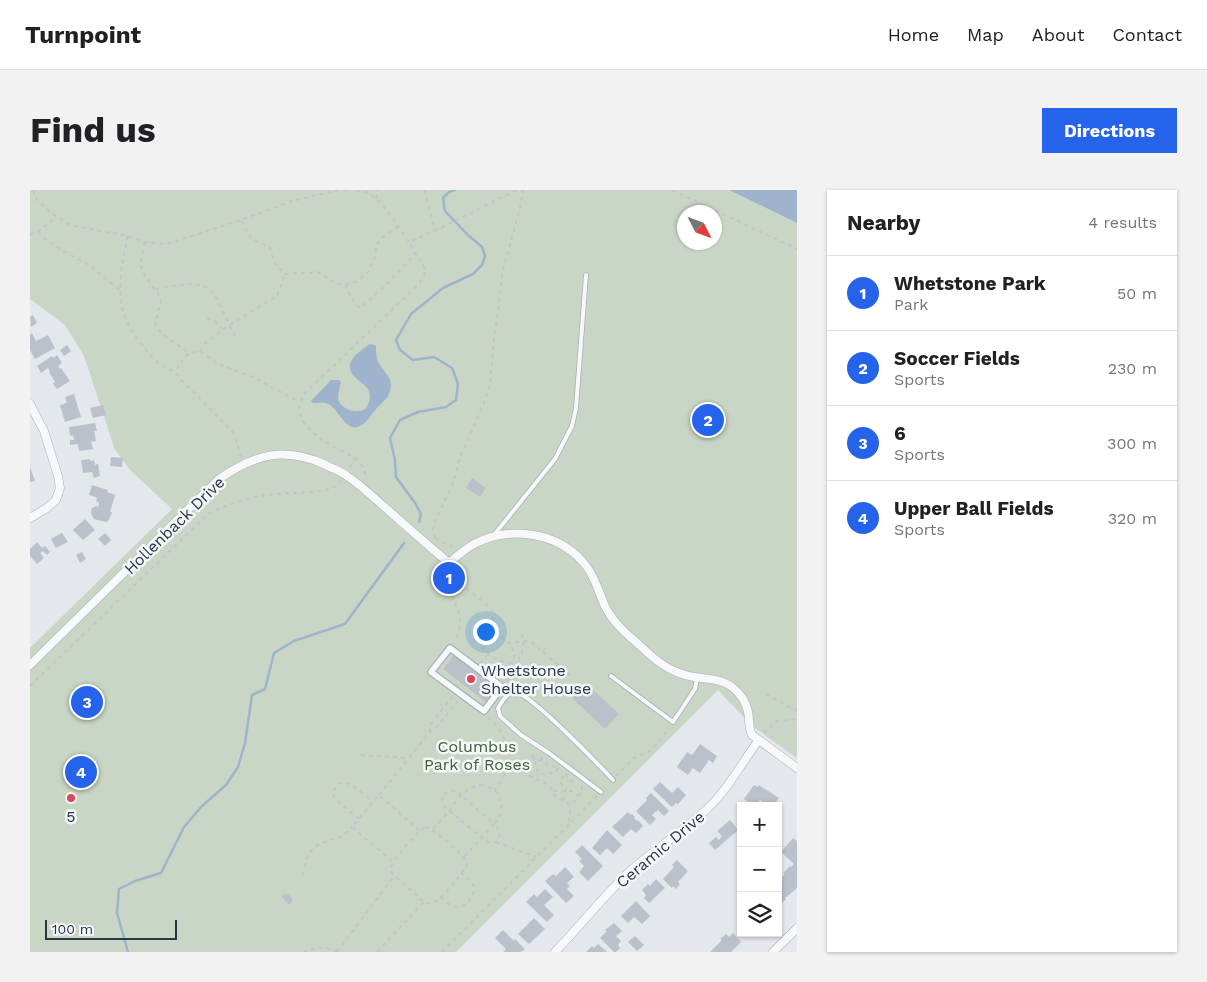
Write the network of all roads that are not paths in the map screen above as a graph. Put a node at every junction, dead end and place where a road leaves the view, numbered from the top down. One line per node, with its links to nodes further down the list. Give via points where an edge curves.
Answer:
1 (586, 275): 4 (lane, via 572,426 555,458)
2 (30, 404): 3 (street, via 44,431 60,488 56,500)
3 (30, 518)
4 (493, 536): 5 (street, Hollenback Drive, via 462,552 449,563 346,475 298,455 255,459 219,480); 7 (street, via 522,533 565,547 587,567 607,611 627,635 665,666)
5 (30, 665)
6 (611, 676): 7 (lane, via 673,722 695,690)
7 (697, 678): 9 (street, via 722,681 738,692 748,710 750,732)
8 (484, 711): 8 (street, via 502,687 450,648 432,672)
9 (758, 741): 10 (street); 14 (street, Ceramic Drive, via 713,803 629,872)
10 (797, 768)
11 (613, 780): 12 (lane, via 534,703 520,694 512,692 507,695 498,708 500,716 521,735)
12 (601, 792)
13 (797, 928): 15 (street)
14 (555, 952)
15 (773, 952)

